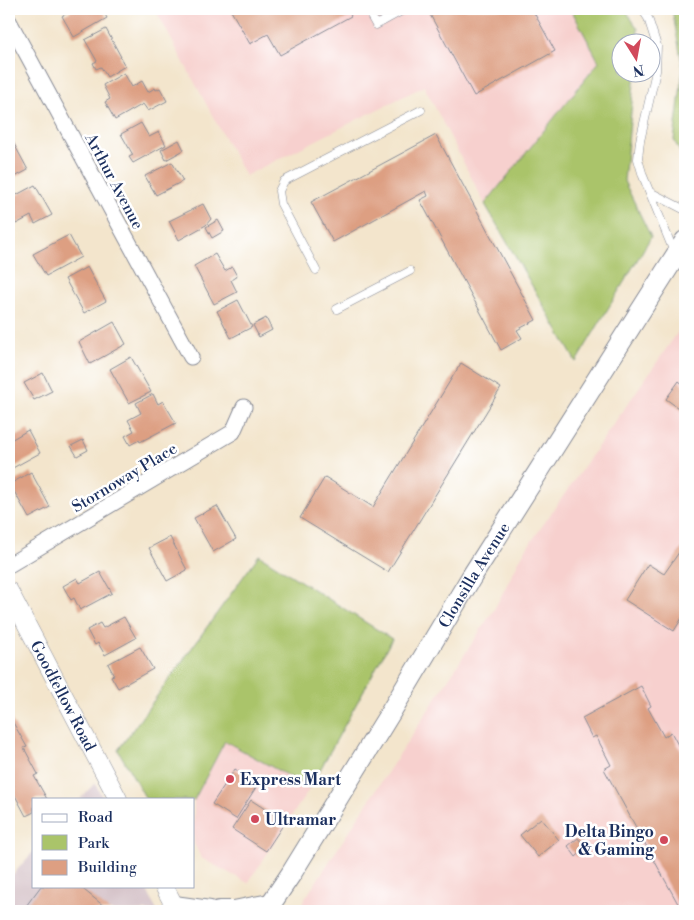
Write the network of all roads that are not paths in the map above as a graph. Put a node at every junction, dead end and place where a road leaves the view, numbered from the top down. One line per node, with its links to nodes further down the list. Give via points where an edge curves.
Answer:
1 (367, 9): 2 (lane, via 376,25)
2 (405, 9)
3 (642, 9): 6 (lane, via 657,46 656,71 638,159)
4 (9, 21): 12 (street, Arthur Avenue)
5 (421, 110): 9 (lane, via 284,181 278,191 281,204)
6 (650, 192): 7 (lane); 8 (lane, via 657,214)
7 (685, 210)
8 (681, 250): 19 (main road, Clonsilla Avenue, via 477,568)
9 (316, 270)
10 (410, 271): 11 (lane)
11 (337, 310)
12 (191, 357)
13 (244, 407): 14 (street, Stornoway Place, via 234,432)
14 (9, 566)
15 (9, 591): 16 (street, Goodfellow Road)
16 (117, 798)
17 (165, 888): 18 (street)
18 (176, 908): 20 (main road)
19 (268, 908): 21 (main road)
20 (210, 911)
21 (219, 911)

